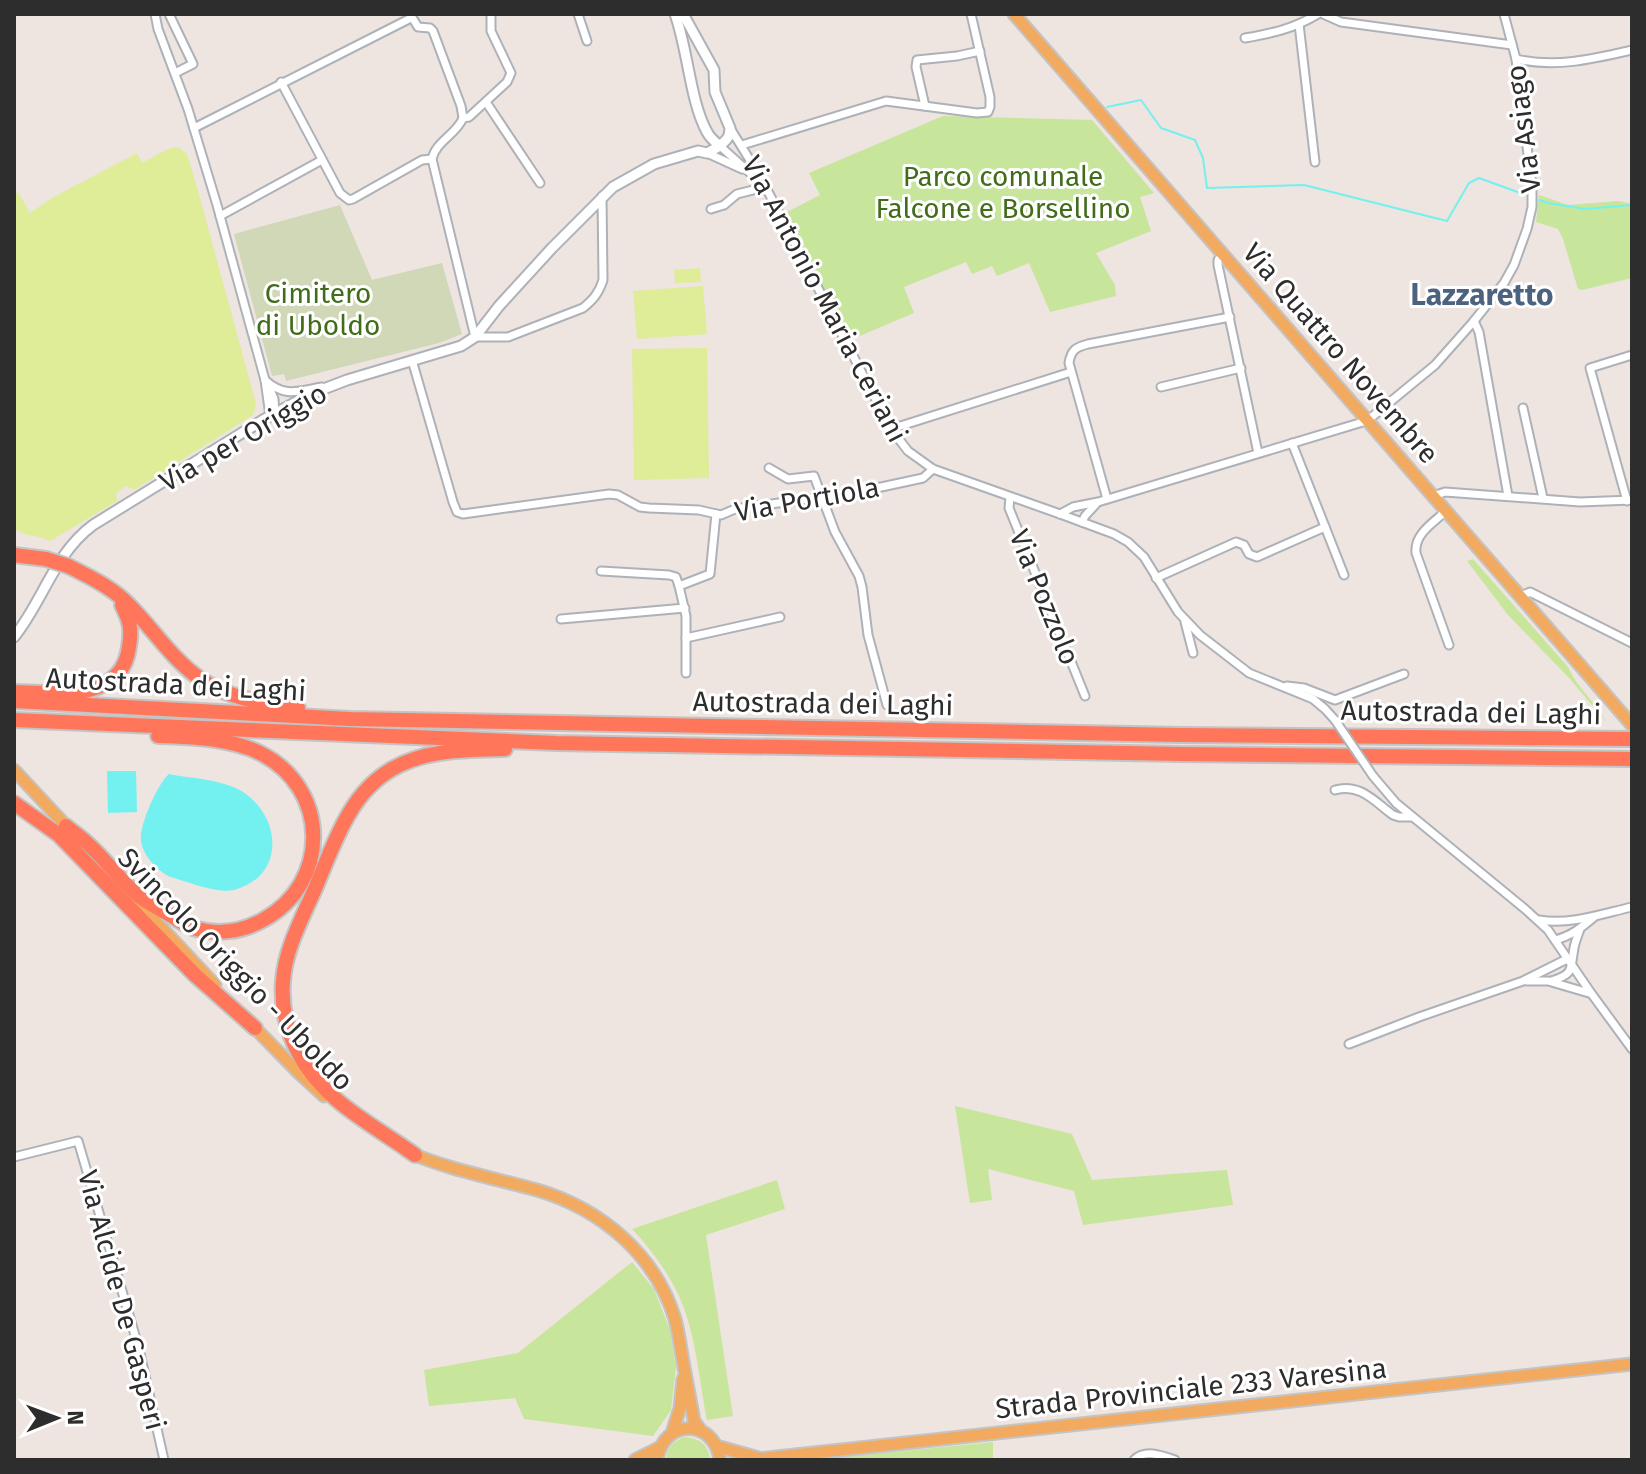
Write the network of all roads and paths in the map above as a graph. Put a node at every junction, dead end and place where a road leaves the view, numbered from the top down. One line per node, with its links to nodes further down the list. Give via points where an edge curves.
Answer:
1 (155, 14): 21 (street)
2 (169, 14): 21 (street, via 193,64)
3 (491, 14): 25 (street, via 491,31 511,73)
4 (578, 14): 14 (street)
5 (675, 14): 20 (street)
6 (683, 14): 19 (street)
7 (971, 14): 17 (street)
8 (1014, 14): 43 (main road, Via Quattro Novembre)
9 (1320, 14): 12 (street); 15 (street, via 1341,22)
10 (1504, 14): 15 (street, Via Asiago)
11 (410, 16): 22 (street); 27 (street, via 418,27 433,31)
12 (1299, 24): 13 (street); 36 (street)
13 (1245, 38)
14 (587, 41)
15 (1512, 45): 18 (street, Via Asiago)
16 (1632, 50): 18 (street, via 1565,63)
17 (980, 51): 26 (street, via 917,60); 26 (street, via 990,97 985,114)
18 (1516, 59): 45 (street, Via Asiago, via 1532,207 1514,265)
19 (711, 66): 20 (street, via 699,64); 23 (street)
20 (690, 71): 24 (street)
21 (175, 73): 28 (street)
22 (281, 82): 28 (street); 35 (street)
23 (715, 82): 24 (street); 29 (street)
24 (700, 87): 30 (street)
25 (486, 102): 27 (street); 38 (street)
26 (925, 106): 31 (street, via 881,102)
27 (463, 118): 34 (street, via 432,152)
28 (194, 128): 42 (street)
29 (730, 128): 31 (street, Via Antonio Maria Ceriani); 32 (street)
30 (705, 130): 32 (street); 33 (street)
31 (742, 145): 39 (street, Via Antonio Maria Ceriani)
32 (720, 146): 33 (street, Via per Origgio); 37 (street)
33 (703, 152): 37 (street); 40 (street, Via per Origgio, via 654,164)
34 (432, 159): 35 (street, via 349,200); 46 (street)
35 (322, 160): 42 (street)
36 (1315, 162)
37 (746, 171): 39 (street)
38 (540, 183)
39 (763, 185): 41 (street); 57 (street, Via Antonio Maria Ceriani)
40 (602, 196): 46 (street, Via per Origgio); 46 (street, via 603,280 593,300 508,337)
41 (711, 209)
42 (220, 216): 51 (street)
43 (1223, 255): 44 (street, via 1218,265); 56 (main road, Via Quattro Novembre)
44 (1230, 317): 49 (street); 50 (street, via 1077,347 1070,356)
45 (1474, 321): 56 (street, Via Asiago, via 1435,365); 63 (street)
46 (475, 337): 48 (street, Via per Origgio)
47 (1632, 355): 68 (street, via 1590,368)
48 (412, 360): 52 (street, Via per Origgio); 71 (street, Via Portiola, via 457,512 609,494 640,507)
49 (1241, 368): 53 (street); 59 (street)
50 (1071, 372): 57 (street); 67 (street)
51 (265, 380): 52 (street, via 291,392); 55 (street, via 274,399)
52 (334, 385): 55 (street, Via per Origgio)
53 (1161, 387)
54 (1523, 408): 66 (street)
55 (273, 415): 86 (street, Via per Origgio, via 84,532 60,559)
56 (1366, 421): 58 (street); 62 (main road, Via Quattro Novembre)
57 (891, 429): 61 (street, Via Antonio Maria Ceriani, via 908,451)
58 (1292, 443): 59 (street); 74 (street)
59 (1258, 453): 67 (street)
60 (769, 468): 64 (street, via 788,479 814,476)
61 (933, 469): 64 (street, Via Portiola, via 923,478); 65 (street, Via Antonio Maria Ceriani)
62 (1433, 496): 63 (street); 70 (main road, Via Quattro Novembre)
63 (1508, 496): 66 (street)
64 (821, 497): 71 (street, Via Portiola); 97 (street, via 859,576)
65 (1010, 497): 72 (street, Via Antonio Maria Ceriani); 95 (street, Via Pozzolo, via 1009,508)
66 (1543, 498): 68 (street)
67 (1107, 499): 69 (street)
68 (1630, 500)
69 (1098, 502): 72 (street); 73 (street)
70 (1446, 511): 81 (main road, Via Quattro Novembre); 89 (street, via 1415,545)
71 (716, 514): 79 (street, via 710,574)
72 (1060, 514): 73 (street, Via Antonio Maria Ceriani)
73 (1082, 522): 78 (street, Via Antonio Maria Ceriani, via 1128,542)
74 (1325, 527): 77 (street); 78 (street, via 1257,557 1236,542)
75 (14, 555): 80 (highway, bridge, via 68,566)
76 (601, 571): 79 (street, via 669,575)
77 (1344, 575)
78 (1156, 578): 85 (street, Via Antonio Maria Ceriani)
79 (679, 586): 82 (street)
80 (109, 589): 94 (highway, via 130,621 128,658 119,673 96,689 75,693); 98 (highway, via 183,665 219,690)
81 (1521, 596): 88 (street, via 1530,592); 100 (main road, Via Quattro Novembre)
82 (685, 608): 84 (street); 87 (street)
83 (780, 617): 87 (street)
84 (561, 619)
85 (1185, 620): 90 (street); 93 (street, Via Antonio Maria Ceriani, via 1240,667)
86 (14, 637)
87 (686, 638): 91 (street)
88 (1632, 643)
89 (1449, 645)
90 (1193, 653)
91 (686, 673)
92 (1404, 674): 93 (street, Via Antonio Maria Ceriani, via 1335,700)
93 (1281, 686): 108 (street, Via Antonio Maria Ceriani, bridge, via 1325,709 1390,798)
94 (14, 692)
95 (1085, 696)
96 (14, 701): 98 (highway, Autostrada dei Laghi)
97 (887, 705)
98 (350, 719): 102 (highway, Autostrada dei Laghi)
99 (14, 720): 103 (highway, Autostrada dei Laghi)
100 (1629, 721)
101 (14, 727): 109 (highway, via 216,741 260,753 299,788 309,810 314,848 307,874 284,907 244,929 214,931 191,927 139,896)
102 (1632, 739)
103 (556, 743): 104 (highway, Autostrada dei Laghi); 124 (highway, via 430,755 379,778 340,832 286,959 284,1013 305,1066 351,1112)
104 (1632, 759)
105 (14, 770): 109 (main road, Svincolo Origgio - Uboldo)
106 (1335, 790): 108 (street, Via Antonio Maria Ceriani, via 1359,790 1393,815)
107 (14, 803): 121 (highway, via 59,835 195,975)
108 (1412, 817): 112 (street, Via Antonio Maria Ceriani)
109 (66, 826): 121 (main road, Svincolo Origgio - Uboldo)
110 (1632, 907): 111 (street)
111 (1595, 916): 113 (street); 114 (street)
112 (1537, 920): 113 (street); 115 (street, Via Antonio Maria Ceriani)
113 (1570, 922): 115 (street)
114 (1580, 929): 115 (street); 117 (street)
115 (1555, 940): 116 (street, Via Antonio Maria Ceriani)
116 (1567, 959): 117 (street, Via Antonio Maria Ceriani); 118 (street)
117 (1572, 967): 119 (street, via 1567,975); 120 (street, Via Antonio Maria Ceriani)
118 (1523, 981): 119 (street); 122 (street)
119 (1548, 981): 120 (street)
120 (1591, 993): 123 (street, Via Antonio Maria Ceriani)
121 (255, 1028): 124 (main road, Svincolo Origgio - Uboldo, via 342,1113)
122 (1349, 1044)
123 (1632, 1049)
124 (415, 1155): 127 (main road, Svincolo Origgio - Uboldo, via 542,1192 607,1224 658,1278 675,1321)
125 (14, 1157): 134 (street, Via Alcide De Gasperi, via 78,1141 139,1349)
126 (1630, 1365): 132 (main road, Strada Provinciale 233 Varesina)
127 (684, 1366): 128 (main road, Svincolo Origgio - Uboldo, via 694,1421); 129 (main road, Svincolo Origgio - Uboldo)
128 (701, 1431): 129 (main road); 130 (main road)
129 (672, 1433): 131 (main road)
130 (716, 1446): 132 (main road, Strada Provinciale 233 Varesina); 136 (main road)
131 (658, 1454): 135 (main road)
132 (754, 1459)
133 (1134, 1459): 137 (street, via 1150,1453)
134 (164, 1460)
135 (635, 1460)
136 (720, 1460)
137 (1175, 1460)

